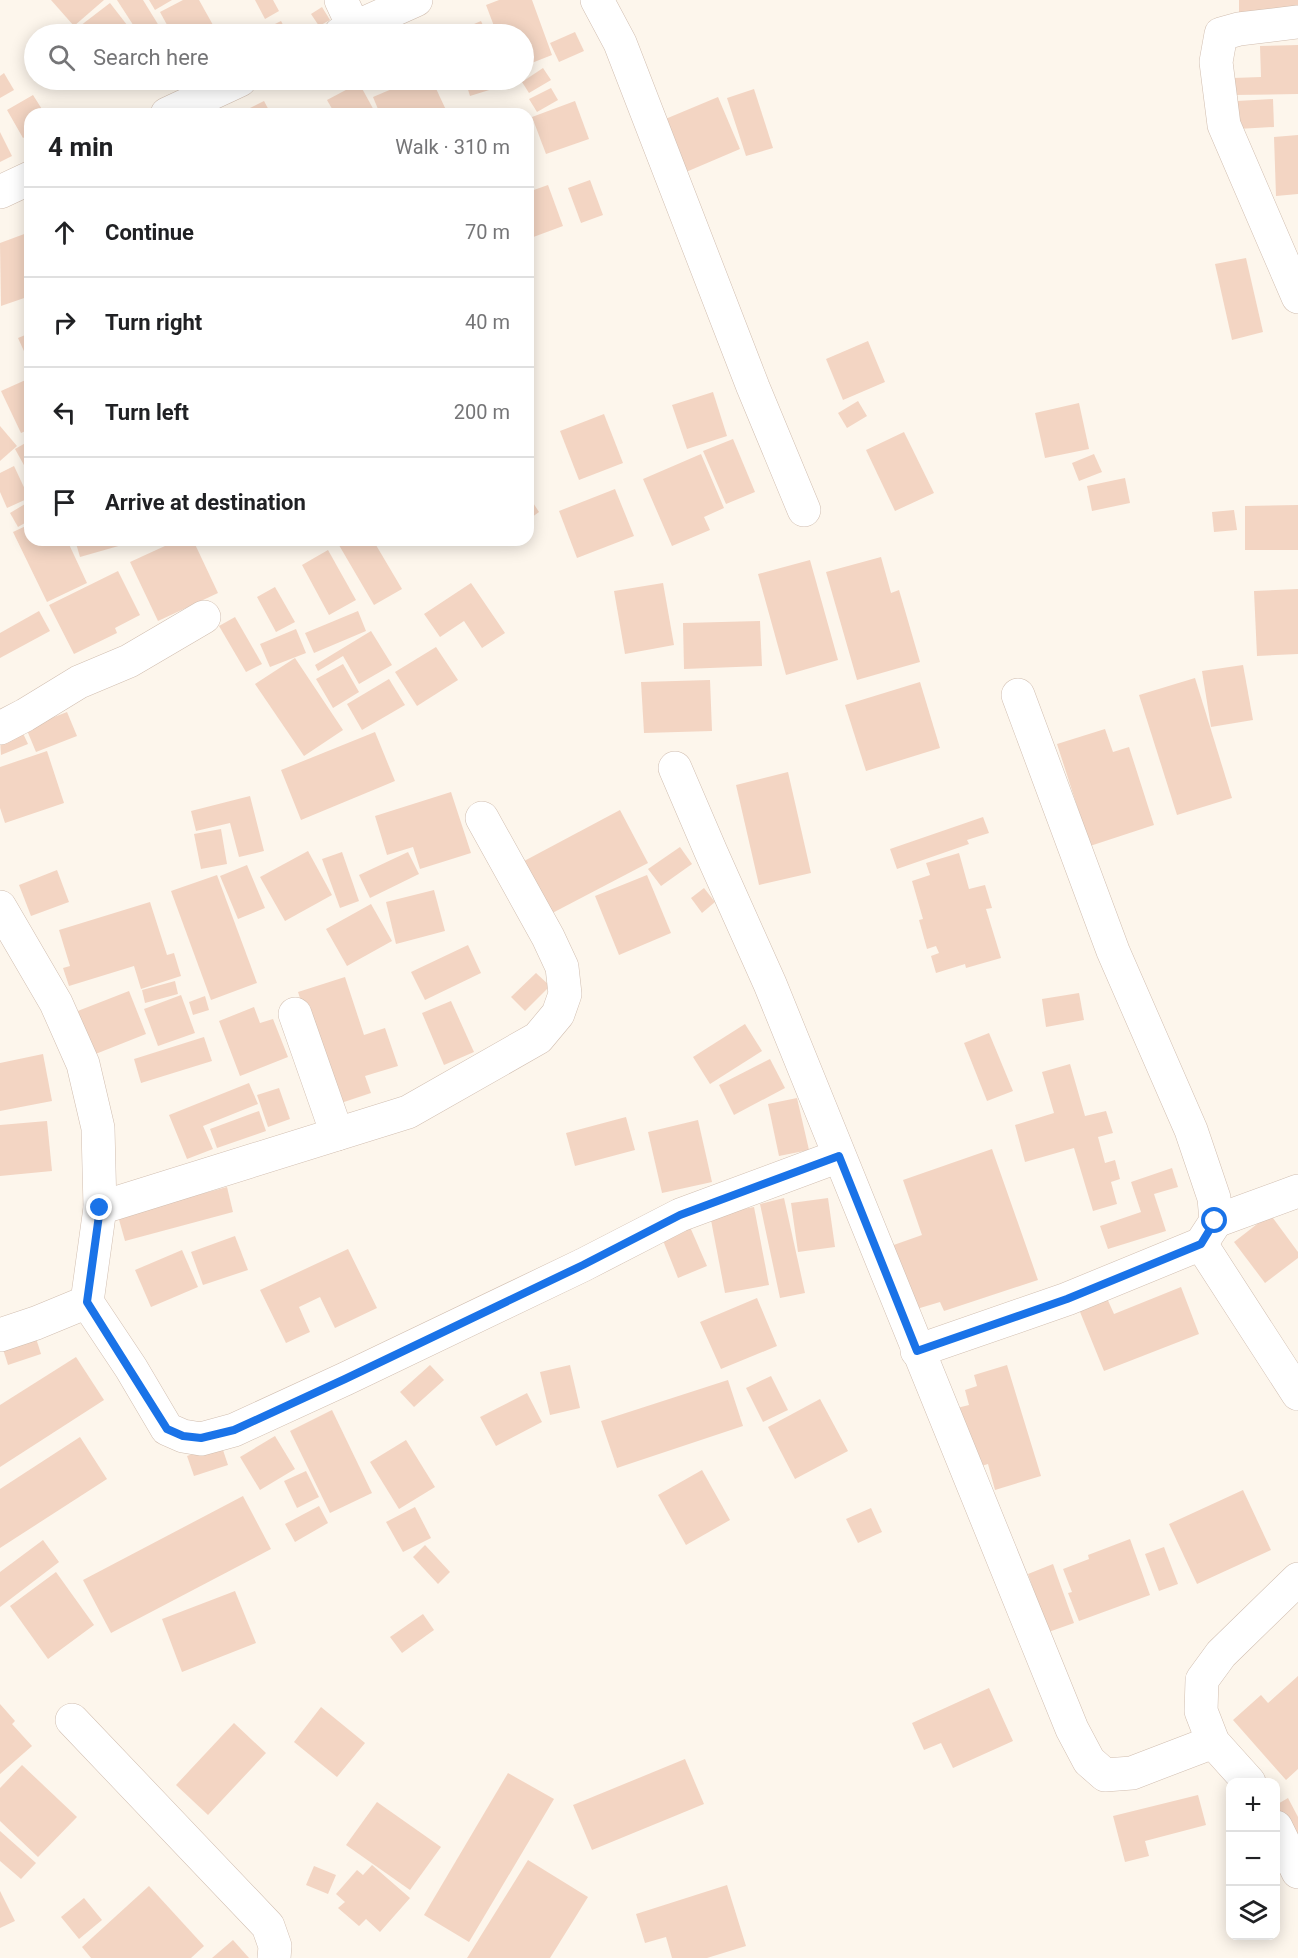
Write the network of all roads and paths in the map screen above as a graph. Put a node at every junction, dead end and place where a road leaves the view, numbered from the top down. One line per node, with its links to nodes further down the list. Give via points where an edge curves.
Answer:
1 (416, 0): 3 (street)
2 (597, 0): 10 (street, via 620,43)
3 (345, 21)
4 (1298, 22): 9 (street, via 1221,34 1215,62 1224,124)
5 (219, 90): 6 (street)
6 (180, 108)
7 (24, 181): 8 (street)
8 (0, 192)
9 (1298, 297)
10 (804, 510)
11 (204, 617): 13 (street)
12 (1018, 696): 22 (street, via 1113,951 1191,1130 1214,1198)
13 (0, 728)
14 (675, 768): 19 (street, via 770,984)
15 (482, 818): 18 (street, via 562,967 565,994 558,1014 538,1038 408,1112)
16 (0, 907): 21 (street, via 56,1004 83,1064 98,1128)
17 (295, 1014): 18 (street)
18 (337, 1134): 21 (street)
19 (839, 1156): 23 (street, via 680,1215 345,1379 234,1430 201,1438 167,1429); 25 (street)
20 (1298, 1191): 22 (street)
21 (100, 1208): 23 (street)
22 (1208, 1233): 25 (street, via 1067,1299); 26 (street)
23 (87, 1302): 24 (street)
24 (0, 1335)
25 (917, 1351): 29 (street, via 1072,1729 1089,1761 1105,1775 1132,1773)
26 (1298, 1394)
27 (1298, 1579): 29 (street, via 1221,1654 1202,1680 1201,1711)
28 (72, 1720): 33 (street, via 268,1926 275,1946)
29 (1213, 1742): 30 (street)
30 (1246, 1778)
31 (1278, 1832): 32 (street)
32 (1298, 1872)
33 (274, 1958)

